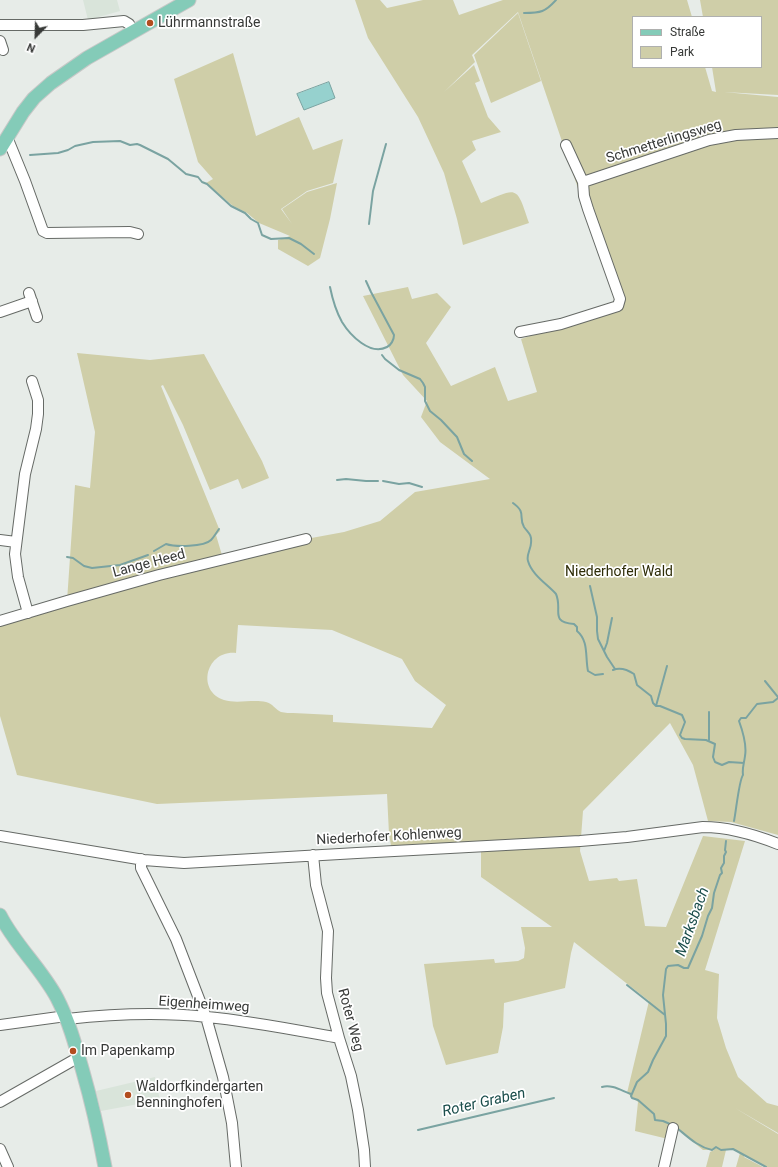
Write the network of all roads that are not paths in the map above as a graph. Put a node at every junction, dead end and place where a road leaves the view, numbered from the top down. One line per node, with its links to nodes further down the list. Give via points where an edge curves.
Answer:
1 (189, 0): 3 (main road)
2 (0, 25): 3 (street, via 83,25 124,21)
3 (134, 32): 5 (main road, via 87,58 51,83 29,104)
4 (778, 133): 8 (street, Schmetterlingsweg, via 736,135 709,140)
5 (7, 137): 7 (main road); 9 (street, via 43,231)
6 (566, 144): 8 (street)
7 (0, 149)
8 (583, 182): 12 (street, via 584,196 620,303 618,306 561,324)
9 (138, 234)
10 (0, 312): 11 (street, via 30,297)
11 (37, 317)
12 (520, 332)
13 (32, 381): 16 (street, via 38,400 38,414 25,474)
14 (306, 539): 17 (street, Lange Heed, via 152,577)
15 (0, 540): 16 (street)
16 (16, 542): 17 (street, via 18,577)
17 (28, 613): 18 (street, Lange Heed)
18 (0, 621)
19 (0, 836): 22 (street, Niederhofer Kohlenweg)
20 (778, 844): 21 (street, Niederhofer Kohlenweg, via 740,831 703,827 598,840)
21 (313, 855): 22 (street, Niederhofer Kohlenweg, via 184,863); 27 (street, Roter Weg, via 316,885 328,931 327,993)
22 (141, 859): 24 (street, via 141,868 176,939)
23 (0, 915): 25 (main road, via 50,986)
24 (206, 1016): 25 (street, Eigenheimweg, via 141,1014); 27 (street, Eigenheimweg, via 267,1024); 34 (street, via 231,1116)
25 (66, 1018): 26 (street); 28 (main road)
26 (0, 1025)
27 (338, 1038): 35 (street, Roter Weg, via 351,1076)
28 (79, 1057): 29 (street); 33 (main road)
29 (0, 1102)
30 (672, 1128): 36 (street)
31 (0, 1149): 32 (street)
32 (8, 1167)
33 (105, 1167)
34 (236, 1167)
35 (365, 1167)
36 (664, 1167)

